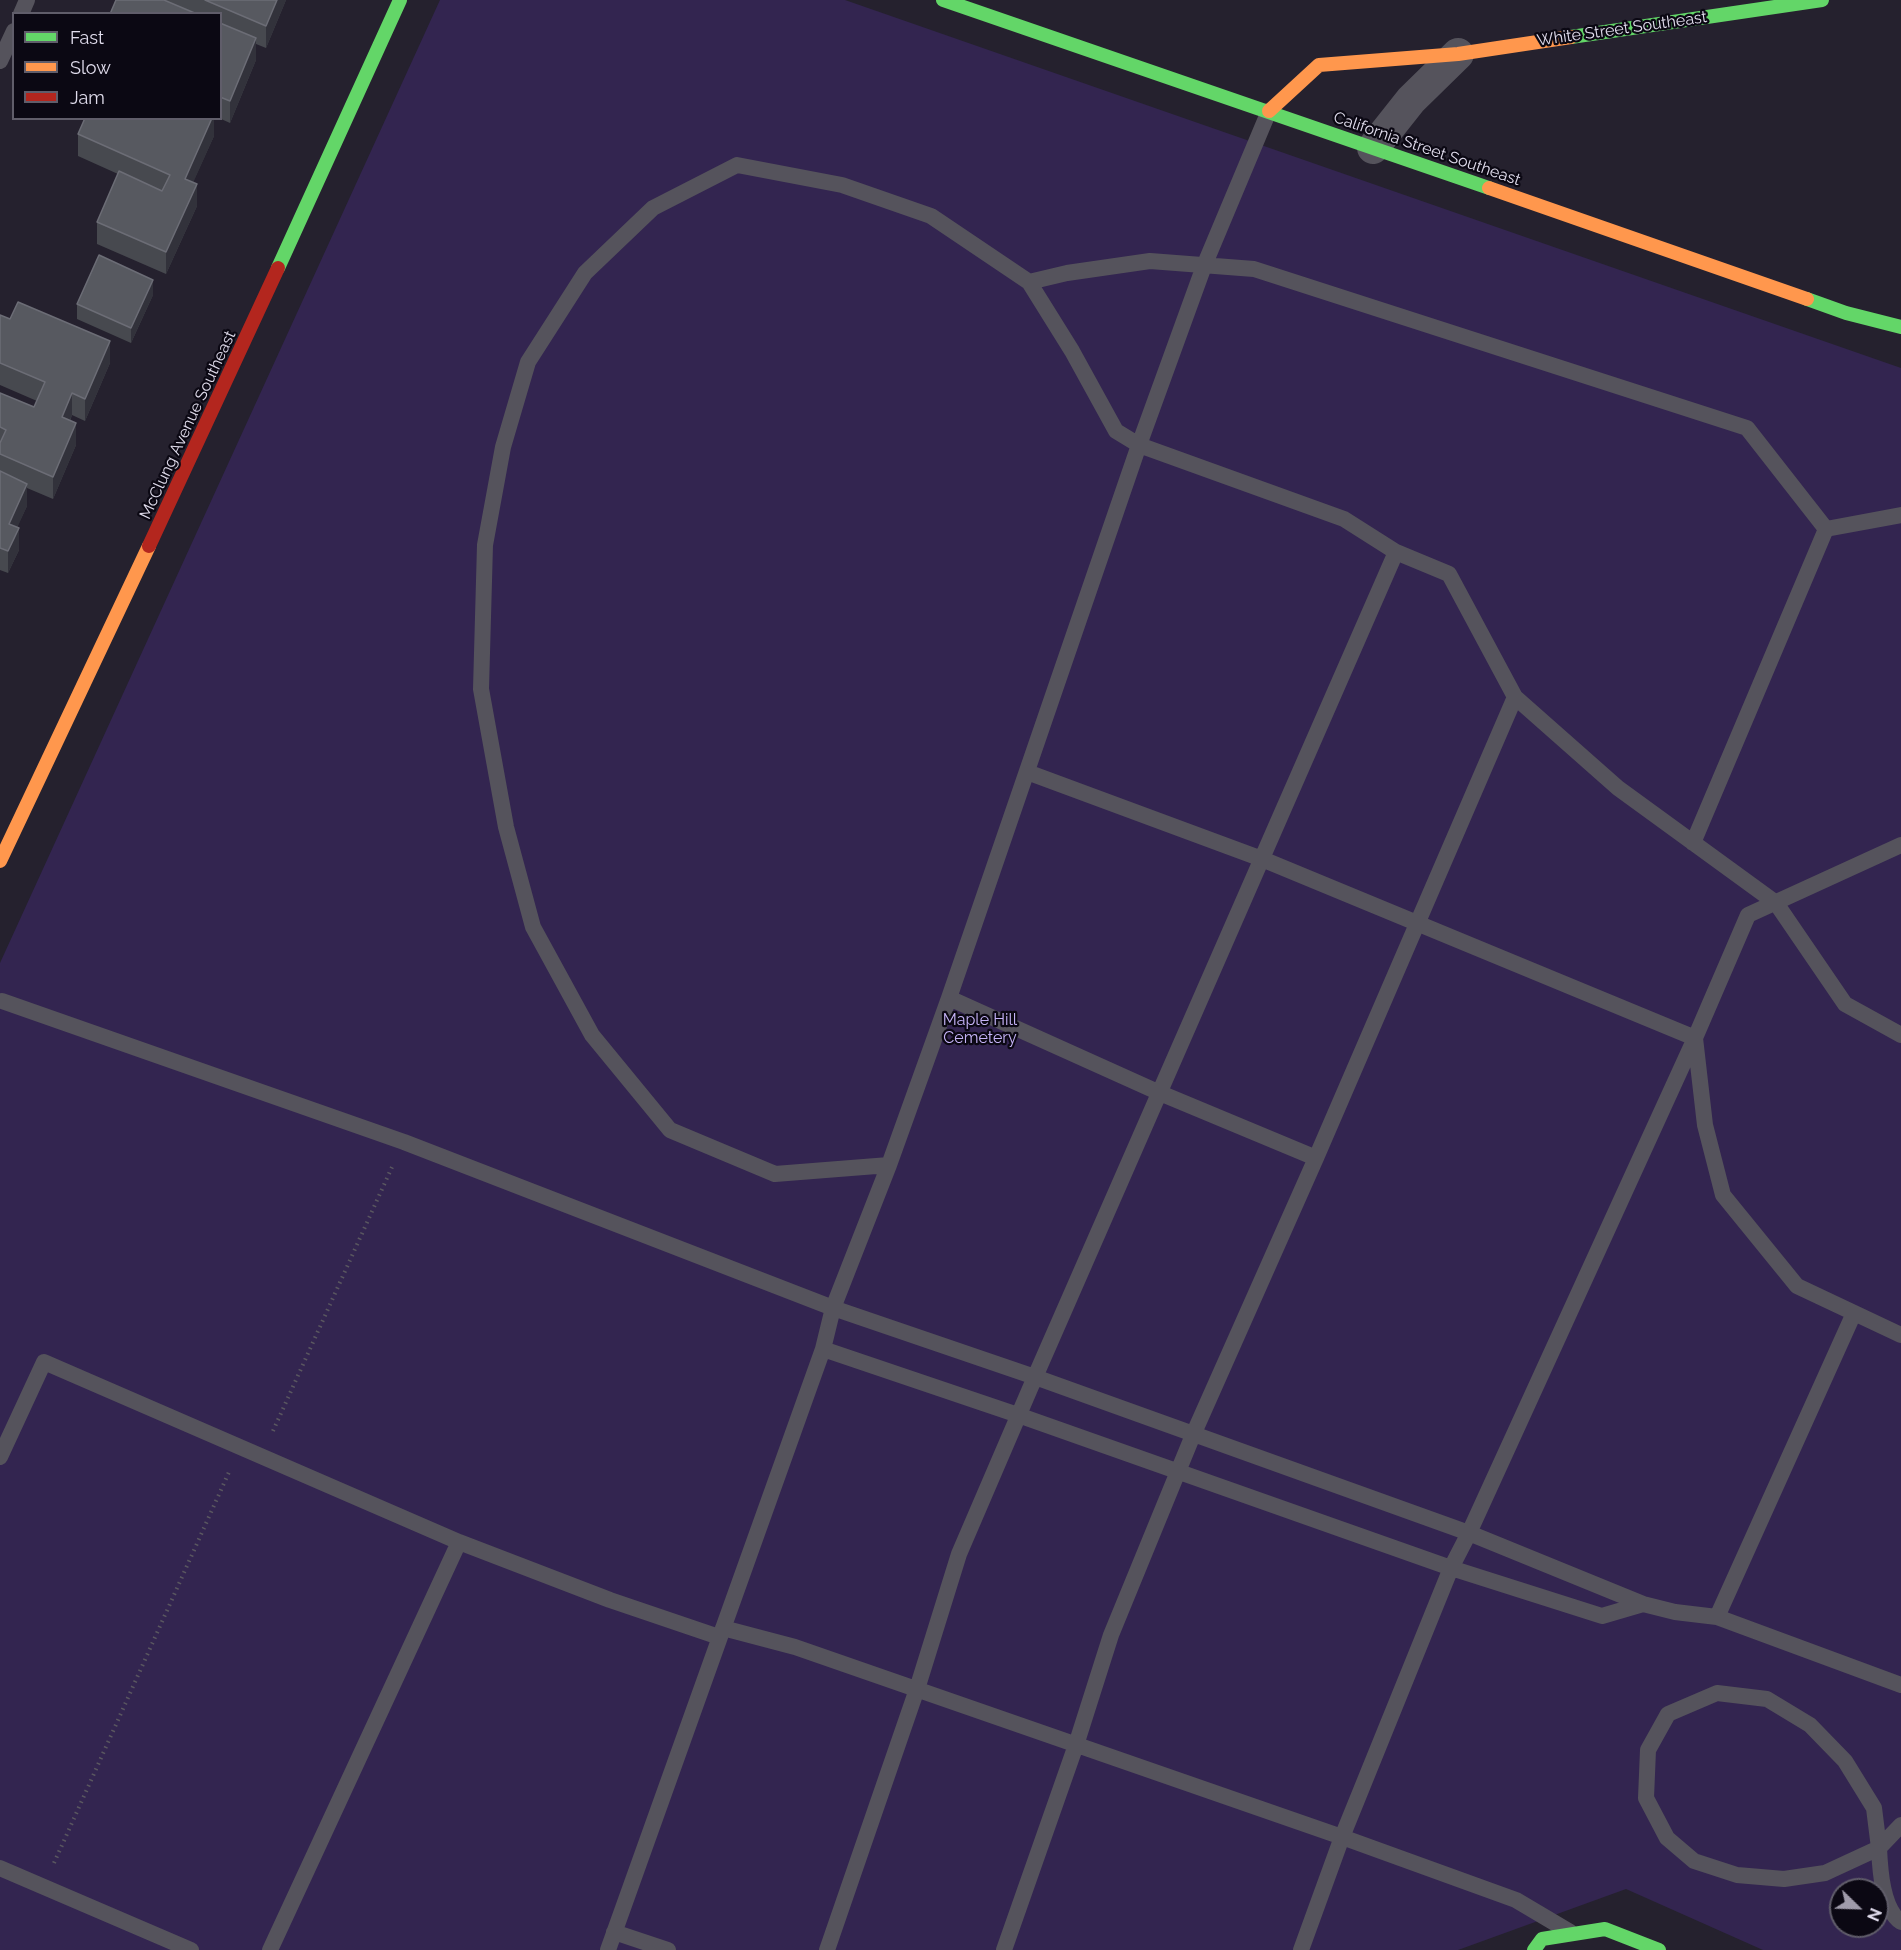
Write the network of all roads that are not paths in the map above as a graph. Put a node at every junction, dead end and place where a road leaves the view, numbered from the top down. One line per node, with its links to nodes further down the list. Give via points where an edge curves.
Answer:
1 (400, 0): 22 (street, McClung Avenue Southeast, via 195,449)
2 (944, 0): 8 (street, California Street Southeast)
3 (1822, 0): 4 (street, White Street Southeast)
4 (1673, 11): 6 (street, White Street Southeast)
5 (12, 35): 7 (lane)
6 (1458, 54): 8 (street, White Street Southeast, via 1320,65); 9 (street, via 1411,100)
7 (0, 61)
8 (1269, 111): 9 (street, California Street Southeast); 10 (lane)
9 (1374, 148): 12 (street, California Street Southeast, via 1846,313)
10 (1204, 266): 11 (lane, via 1150,261); 13 (lane); 15 (lane, via 1254,269 1747,428)
11 (1029, 282): 13 (lane, via 1116,431); 31 (lane, via 931,216 842,185 737,165 653,208 585,273 528,362 503,447 485,545 481,689 506,827 533,927 592,1035 670,1130 775,1174)
12 (1899, 327)
13 (1139, 445): 16 (lane, via 1344,519); 18 (lane)
14 (1901, 515): 15 (lane)
15 (1826, 529): 19 (lane)
16 (1395, 552): 17 (lane, via 1449,574); 21 (lane)
17 (1515, 697): 19 (lane, via 1618,788); 24 (lane)
18 (1027, 772): 21 (lane); 25 (lane)
19 (1693, 843): 23 (lane)
20 (1901, 845): 23 (lane)
21 (1262, 859): 24 (lane); 29 (lane)
22 (0, 861)
23 (1776, 903): 27 (lane, via 1845,1004); 28 (lane, via 1748,915)
24 (1418, 923): 28 (lane); 30 (lane)
25 (949, 998): 29 (lane); 31 (lane)
26 (2, 1001): 32 (lane, via 404,1142)
27 (1901, 1035)
28 (1695, 1038): 33 (lane, via 1705,1125 1723,1195 1797,1286); 41 (lane)
29 (1160, 1093): 30 (lane); 36 (lane)
30 (1316, 1158): 38 (lane)
31 (889, 1165): 32 (lane)
32 (833, 1308): 35 (lane); 36 (lane)
33 (1854, 1312): 34 (lane); 45 (lane)
34 (1901, 1335)
35 (823, 1349): 37 (lane); 46 (lane)
36 (1035, 1377): 37 (lane); 38 (lane)
37 (1018, 1415): 40 (lane); 48 (lane, via 959,1554)
38 (1193, 1435): 40 (lane); 41 (lane)
39 (0, 1457): 42 (lane, via 44,1362)
40 (1178, 1471): 43 (lane); 49 (lane, via 1111,1635)
41 (1469, 1533): 43 (lane); 44 (lane)
42 (459, 1542): 46 (lane, via 610,1600); 58 (lane)
43 (1450, 1568): 44 (lane, via 1602,1616); 51 (lane)
44 (1643, 1604): 45 (lane)
45 (1717, 1617): 47 (lane)
46 (721, 1632): 48 (lane, via 795,1647); 55 (lane)
47 (1901, 1685)
48 (917, 1689): 49 (lane); 61 (lane)
49 (1076, 1745): 51 (lane); 62 (lane)
50 (1901, 1825): 52 (lane)
51 (1341, 1837): 56 (lane, via 1516,1900); 63 (lane)
52 (1879, 1848): 52 (lane, via 1874,1808 1845,1761 1810,1725 1767,1699 1717,1692 1668,1714 1648,1750 1646,1798 1667,1838 1694,1861 1737,1875 1784,1879 1825,1873); 54 (lane, via 1881,1880 1895,1918)
53 (0, 1868): 57 (lane)
54 (1901, 1922)
55 (614, 1932): 59 (lane); 60 (lane)
56 (1574, 1934): 64 (street, via 1542,1938); 65 (street, via 1605,1929)
57 (191, 1950)
58 (270, 1950)
59 (608, 1950)
60 (668, 1950)
61 (827, 1950)
62 (1005, 1950)
63 (1301, 1950)
64 (1534, 1950)
65 (1659, 1950)

